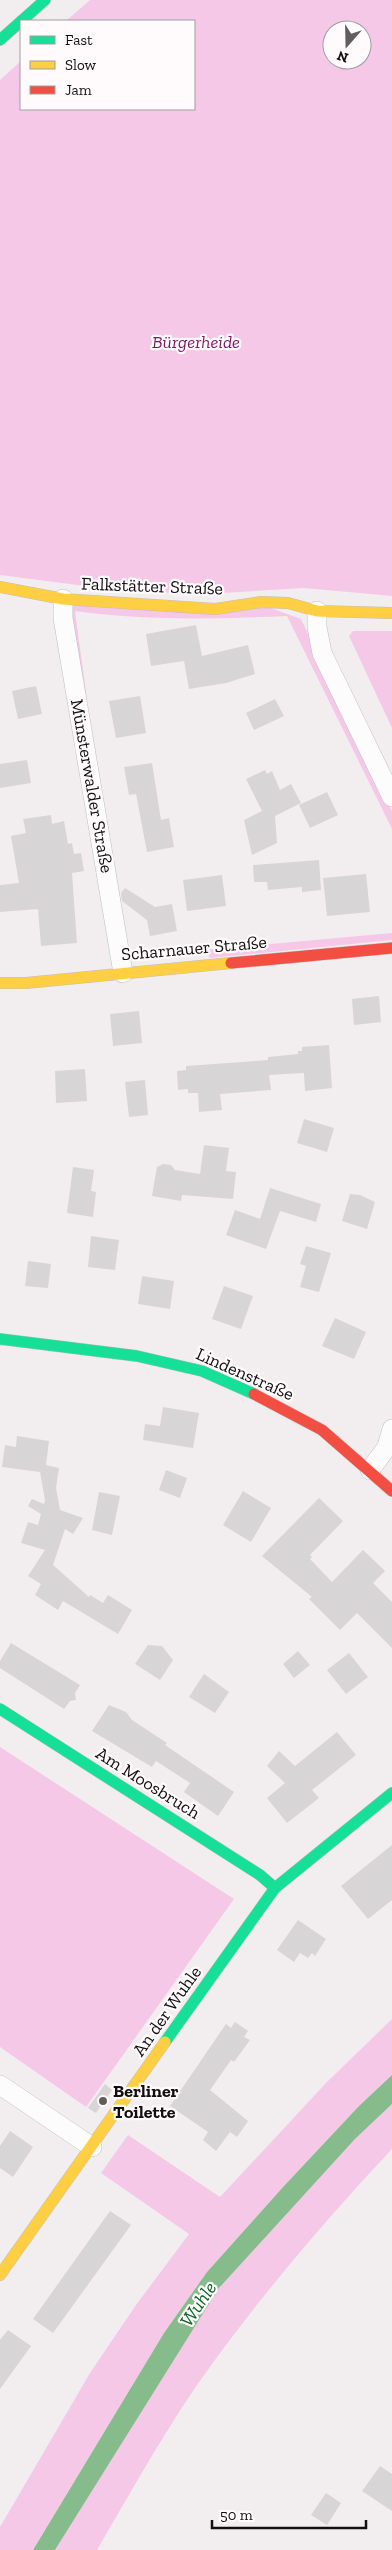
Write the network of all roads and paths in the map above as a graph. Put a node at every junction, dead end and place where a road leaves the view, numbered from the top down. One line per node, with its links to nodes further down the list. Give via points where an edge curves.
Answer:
1 (45, 0): 2 (street)
2 (22, 20)
3 (20, 22): 4 (street)
4 (0, 40)
5 (0, 587): 6 (street, Falkstätter Straße)
6 (63, 599): 7 (street, Falkstätter Straße, via 215,609 261,602 288,603); 11 (street, Münsterwalder Straße, via 63,618)
7 (317, 611): 8 (street, Falkstätter Straße); 9 (street, via 322,653)
8 (392, 614)
9 (392, 797)
10 (392, 948): 11 (street, Scharnauer Straße)
11 (123, 973): 12 (street, Scharnauer Straße)
12 (0, 983)
13 (0, 1339): 15 (street, Lindenstraße, via 137,1356 202,1371 260,1396 322,1430)
14 (392, 1429): 15 (street, via 387,1447)
15 (370, 1470): 16 (street, Lindenstraße)
16 (392, 1491)
17 (0, 1709): 19 (street, Am Moosbruch, via 260,1875)
18 (392, 1793): 19 (street, An der Wuhle)
19 (275, 1888): 21 (street, An der Wuhle)
20 (0, 2085): 21 (street)
21 (92, 2147): 22 (street, An der Wuhle)
22 (0, 2275)

